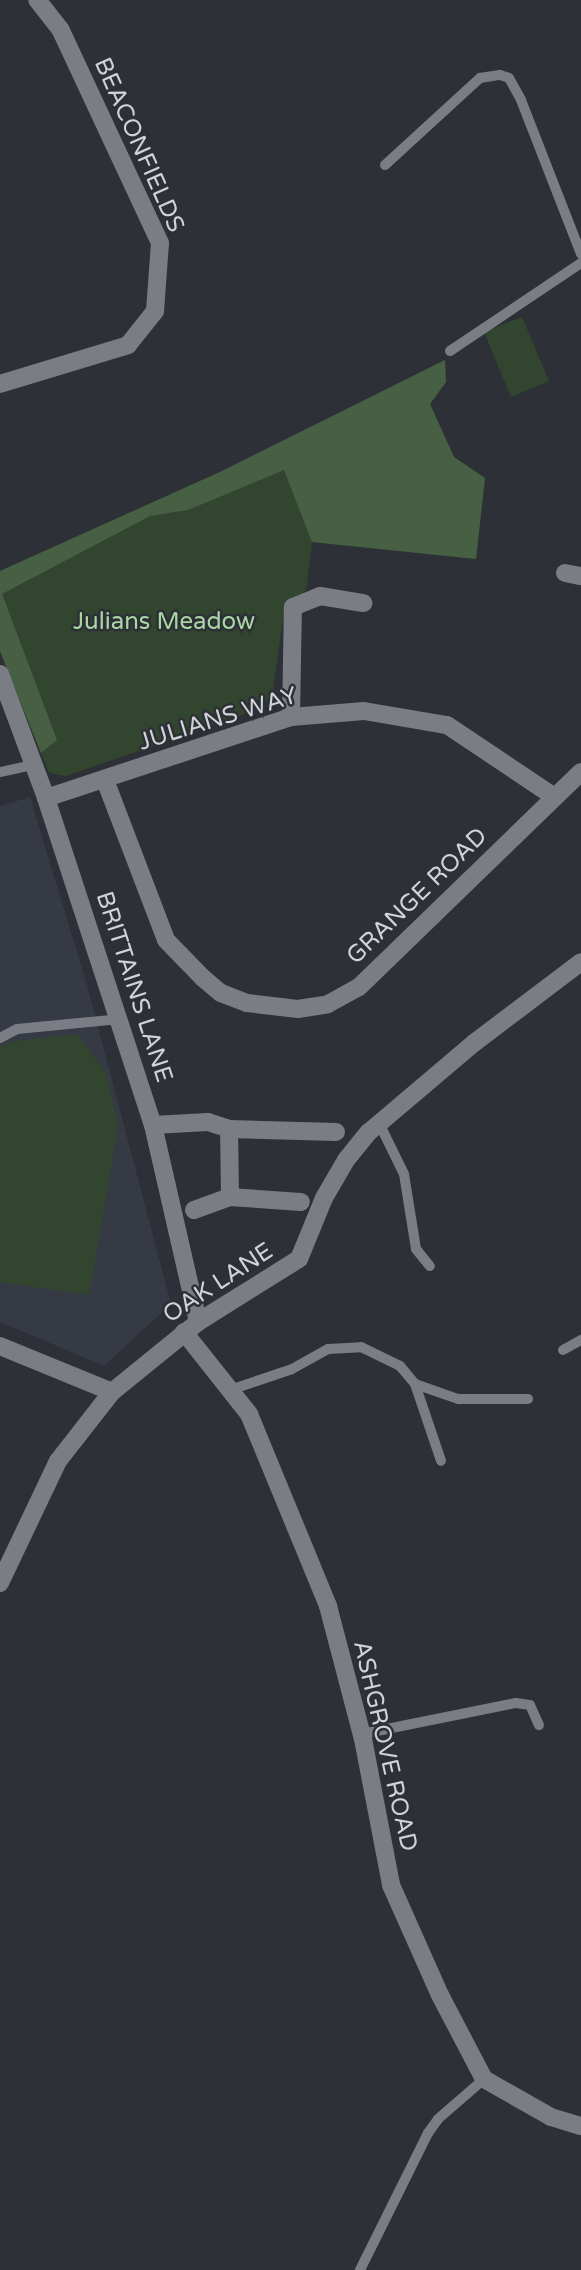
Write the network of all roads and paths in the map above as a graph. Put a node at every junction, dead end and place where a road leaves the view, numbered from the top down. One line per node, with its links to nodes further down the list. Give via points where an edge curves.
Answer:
1 (37, 0): 6 (street, BEACONFIELDS, via 60,29 160,243 155,311 128,345)
2 (386, 165): 3 (lane, via 480,78 509,78)
3 (581, 254)
4 (581, 263): 5 (lane)
5 (450, 351)
6 (0, 384)
7 (363, 603): 9 (street, via 320,596 293,607)
8 (0, 674): 10 (street, BRITTAINS LANE)
9 (291, 717): 13 (street, JULIANS WAY); 14 (street, JULIANS WAY, via 363,712 447,725)
10 (34, 765): 11 (lane); 15 (street, BRITTAINS LANE)
11 (0, 772)
12 (581, 772): 14 (street, GRANGE ROAD)
13 (105, 780): 14 (street, GRANGE ROAD, via 166,940 221,993 247,1003 299,1009 328,1004 359,987); 15 (street, JULIANS WAY)
14 (553, 796)
15 (46, 798): 17 (street, BRITTAINS LANE)
16 (581, 962): 19 (street, OAK LANE)
17 (120, 1019): 18 (lane, via 17,1029); 20 (street, BRITTAINS LANE)
18 (0, 1038)
19 (379, 1123): 26 (lane, via 404,1174 416,1249); 27 (street, OAK LANE, via 346,1160 324,1198 299,1259)
20 (153, 1125): 21 (street, via 208,1122); 27 (street, BRITTAINS LANE)
21 (229, 1129): 22 (street); 23 (street)
22 (336, 1132)
23 (230, 1197): 24 (street); 25 (street)
24 (301, 1202)
25 (194, 1210)
26 (430, 1266)
27 (191, 1327): 32 (street, ASHGROVE ROAD); 33 (street, OAK LANE)
28 (581, 1340): 30 (lane)
29 (0, 1346): 33 (street)
30 (563, 1350)
31 (415, 1384): 32 (lane, via 400,1366 361,1347 328,1349 292,1369); 34 (lane, via 458,1399); 35 (lane)
32 (230, 1390): 38 (street, ASHGROVE ROAD, via 249,1414 328,1606)
33 (112, 1392): 36 (street, OAK LANE, via 58,1461)
34 (528, 1399)
35 (440, 1461)
36 (1, 1579)
37 (539, 1725): 38 (lane, via 530,1705 516,1703)
38 (362, 1734): 39 (street, ASHGROVE ROAD, via 391,1885 440,1996)
39 (484, 2078): 40 (street, via 551,2117); 41 (lane, via 428,2133)
40 (581, 2126)
41 (360, 2270)

